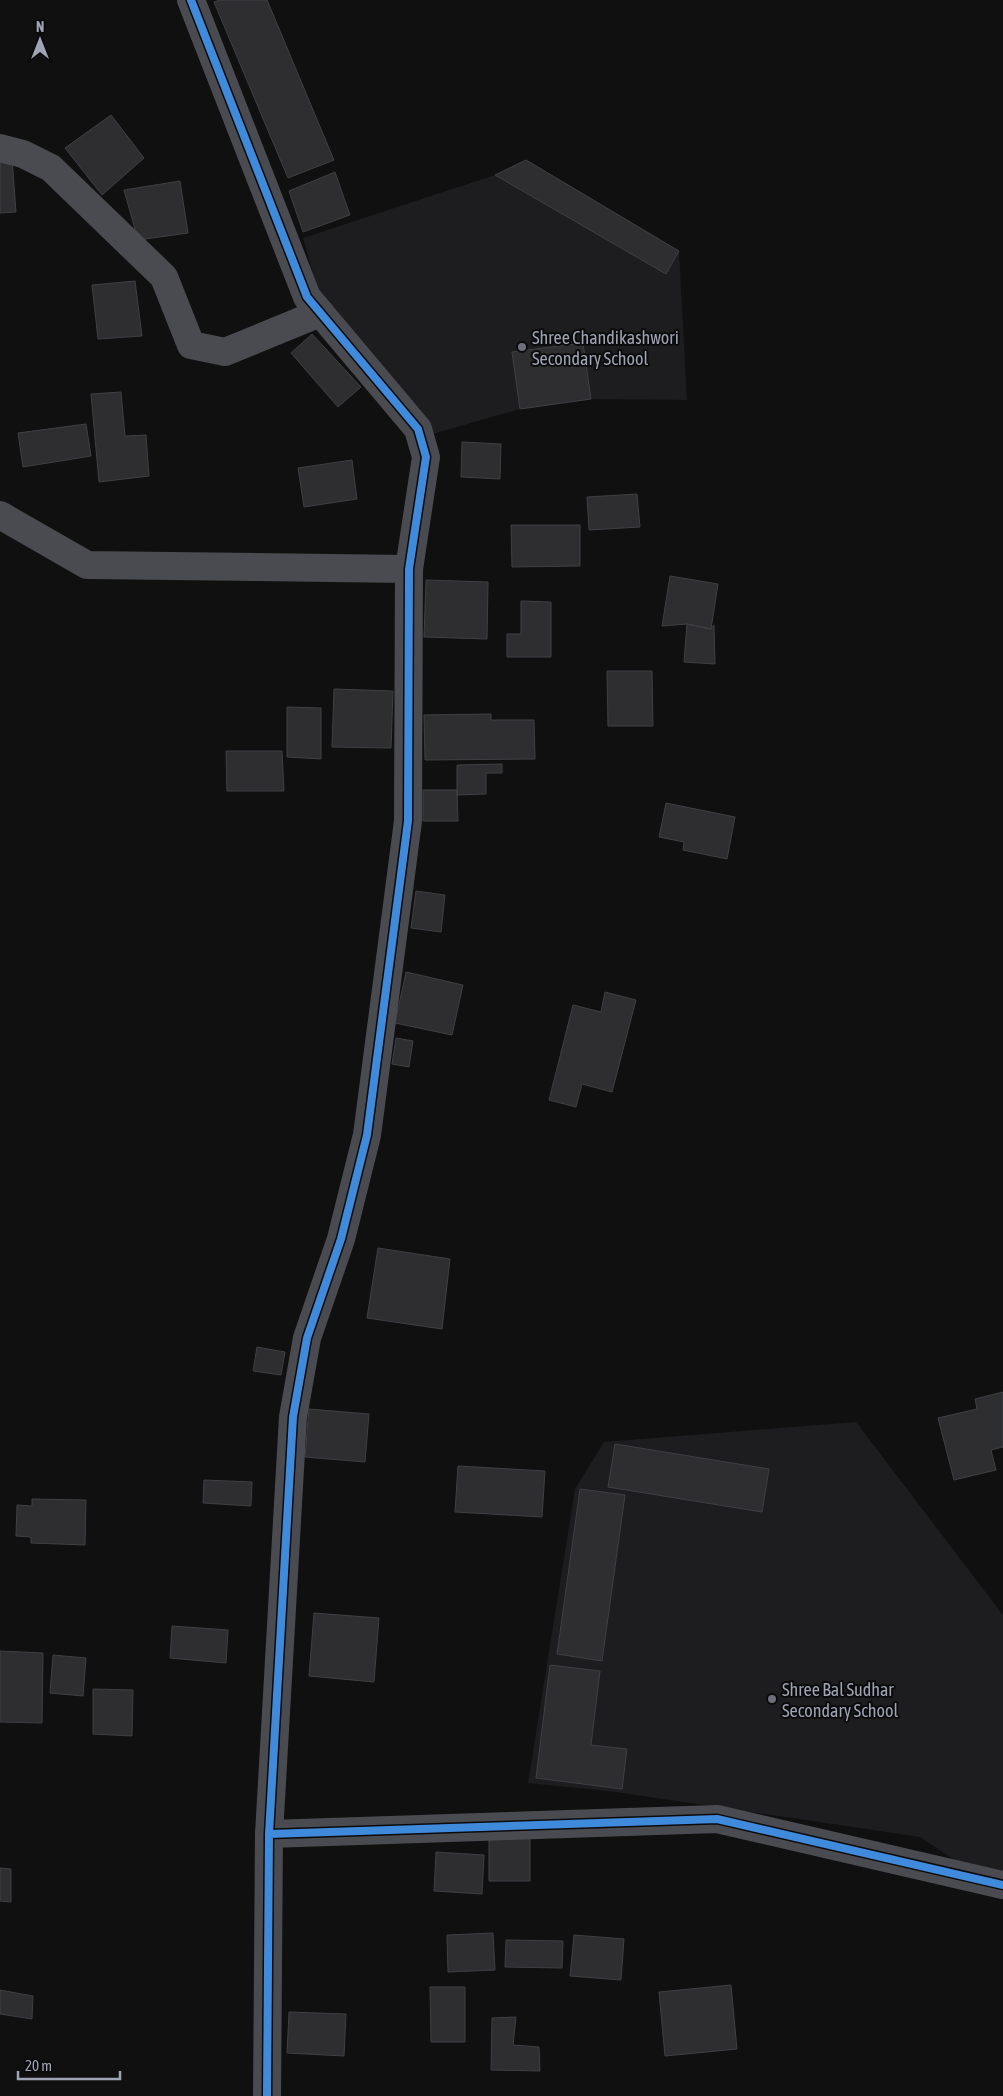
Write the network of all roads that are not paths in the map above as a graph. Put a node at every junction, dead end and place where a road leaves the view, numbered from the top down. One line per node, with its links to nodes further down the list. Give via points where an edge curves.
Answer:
1 (191, 0): 3 (street, via 307,297)
2 (0, 148): 3 (street, via 23,154 51,168 164,278 191,345 225,352)
3 (320, 313): 5 (street, via 418,429 426,458)
4 (0, 515): 5 (street, via 87,565)
5 (410, 569): 6 (street, via 408,821 367,1135 341,1239 307,1338 293,1417)
6 (270, 1834): 7 (street, via 717,1818); 8 (street)
7 (1003, 1886)
8 (267, 2096)

